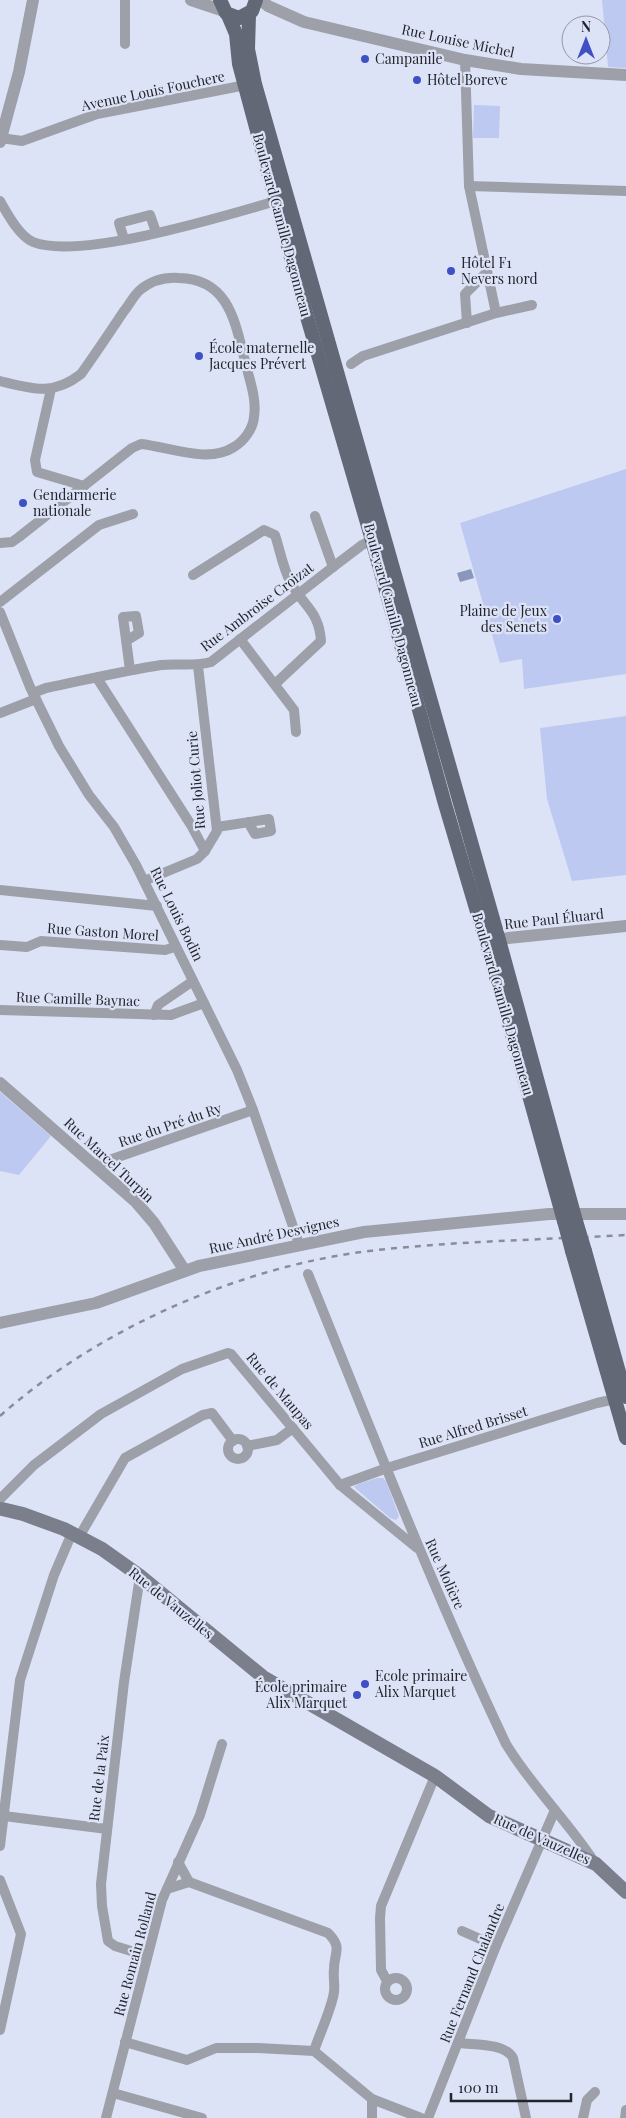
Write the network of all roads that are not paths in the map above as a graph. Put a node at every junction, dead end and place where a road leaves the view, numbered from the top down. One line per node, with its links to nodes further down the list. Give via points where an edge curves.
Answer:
1 (33, 0): 12 (street, via 20,72)
2 (125, 0): 8 (street)
3 (192, 0): 6 (street)
4 (261, 0): 7 (street, Rue Louise Michel)
5 (252, 8): 6 (main road, via 239,18); 7 (street, Rue Louise Michel); 11 (main road, Boulevard Camille Dagonneau, via 248,49)
6 (224, 9): 11 (main road, Boulevard Camille Dagonneau, via 236,34 239,64)
7 (288, 16): 9 (street, Rue Louise Michel)
8 (125, 44)
9 (465, 60): 10 (street, Rue Louise Michel, via 521,69); 13 (street)
10 (626, 75)
11 (250, 85): 12 (street, Avenue Louis Fouchere, via 97,114 22,142); 15 (main road, Boulevard Camille Dagonneau)
12 (1, 140)
13 (469, 186): 14 (street); 19 (street)
14 (626, 191)
15 (282, 200): 17 (street); 29 (main road, Boulevard Camille Dagonneau); 52 (main road, Boulevard Camille Dagonneau)
16 (0, 201): 18 (street, via 12,222 31,241 64,247)
17 (156, 232): 18 (street); 18 (street, via 150,214 119,223)
18 (124, 239)
19 (487, 272): 21 (street); 22 (street, via 465,294)
20 (532, 305): 21 (street)
21 (496, 313): 22 (street)
22 (467, 323): 23 (street, via 363,356)
23 (351, 364)
24 (0, 381): 25 (street)
25 (52, 389): 26 (street, via 35,460 38,472); 26 (street, via 81,374 139,290 154,282 169,277 189,278 209,285 221,295 233,315 255,402 252,427 246,436 218,455 141,444)
26 (84, 486): 30 (street, via 20,538)
27 (133, 514): 34 (street, via 99,525)
28 (315, 516): 31 (street)
29 (372, 540): 31 (street, Rue Ambroise Croizat); 52 (main road, Boulevard Camille Dagonneau, via 445,804)
30 (0, 543)
31 (333, 567): 33 (street, Rue Ambroise Croizat)
32 (193, 575): 33 (street, via 264,530 275,535 290,583)
33 (298, 594): 36 (street, Rue Ambroise Croizat); 41 (street, via 313,612 321,641)
34 (0, 602)
35 (0, 612): 42 (street, Rue Louis Bodin)
36 (240, 639): 38 (street, Rue Ambroise Croizat, via 211,662); 41 (street)
37 (126, 641): 39 (street)
38 (198, 666): 39 (street, Rue Ambroise Croizat, via 176,663); 46 (street, Rue Joliot Curie)
39 (130, 670): 40 (street, Rue Ambroise Croizat)
40 (97, 678): 42 (street, Rue Ambroise Croizat, via 46,688); 47 (street)
41 (275, 684): 44 (street, via 294,710)
42 (35, 696): 43 (street, Rue Ambroise Croizat); 48 (street, Rue Louis Bodin, via 59,746 89,795 114,827)
43 (0, 713)
44 (296, 732)
45 (248, 822): 46 (street)
46 (217, 827): 47 (street, Rue Joliot Curie)
47 (205, 851): 48 (street, Rue Joliot Curie, via 197,859)
48 (144, 881): 50 (street, Rue Louis Bodin)
49 (0, 890): 50 (street)
50 (157, 906): 54 (street, Rue Louis Bodin)
51 (626, 927): 52 (street, Rue Paul Éluard)
52 (493, 941): 63 (main road, Boulevard Camille Dagonneau)
53 (0, 945): 54 (street, Rue Gaston Morel, via 27,947 41,941 165,950)
54 (176, 947): 55 (street, Rue Louis Bodin)
55 (193, 982): 56 (street, Rue Louis Bodin); 58 (street, Rue Camille Baynac, via 158,1005)
56 (204, 1003): 58 (street, Rue Camille Baynac, via 171,1015); 60 (street, Rue Louis Bodin)
57 (0, 1010): 58 (street, Rue Camille Baynac)
58 (154, 1015)
59 (0, 1083): 61 (street, Rue Marcel Turpin)
60 (253, 1110): 61 (street, Rue du Pré du Ry); 64 (street, Rue Louis Bodin)
61 (95, 1165): 66 (street, Rue Marcel Turpin, via 148,1216)
62 (626, 1214): 63 (street, Rue André Desvignes)
63 (569, 1218): 64 (street, Rue André Desvignes, via 364,1232); 65 (main road, Boulevard Camille Dagonneau, bridge)
64 (299, 1244): 66 (street, Rue André Desvignes)
65 (579, 1251): 69 (main road, via 588,1305); 69 (main road, via 593,1275)
66 (185, 1271): 68 (street, Rue André Desvignes, via 96,1303)
67 (308, 1274): 75 (street, Rue Molière)
68 (0, 1323)
69 (620, 1398): 70 (street); 72 (main road); 75 (street, Rue Alfred Brisset)
70 (626, 1413)
71 (293, 1428): 74 (street, via 277,1440); 76 (street, Rue de Maupas); 77 (street, Rue de Maupas, via 228,1353 182,1369 101,1414 34,1465)
72 (626, 1438)
73 (233, 1441): 74 (street, via 241,1440); 74 (street, via 229,1452 236,1458 245,1455); 80 (street, via 212,1413 125,1458)
74 (247, 1446)
75 (387, 1468): 76 (street, Rue Alfred Brisset); 78 (street, Rue Molière)
76 (340, 1485): 79 (street, Rue de Maupas)
77 (1, 1508): 80 (main road, Rue de Vauzelles)
78 (405, 1516): 79 (street); 81 (street, Rue Molière)
79 (389, 1525): 81 (street, Rue de Maupas)
80 (76, 1535): 82 (main road, Rue de Vauzelles); 86 (street, via 54,1575 20,1680)
81 (418, 1549): 85 (street, Rue Molière, via 506,1744)
82 (140, 1576): 84 (main road, Rue de Vauzelles, via 263,1677); 87 (street, Rue de la Paix)
83 (222, 1744): 90 (street, Rue Romain Rolland, via 200,1815)
84 (435, 1776): 88 (main road, Rue de Vauzelles, via 489,1816); 99 (street, via 381,1906 381,1970)
85 (555, 1810): 88 (street, Rue Fernand Chalandre); 91 (street, Rue Molière)
86 (3, 1818): 87 (street); 89 (street)
87 (107, 1829): 98 (street, Rue de la Paix, via 101,1884 108,1941)
88 (543, 1839): 91 (main road, Rue de Vauzelles); 97 (street, Rue Fernand Chalandre)
89 (0, 1846)
90 (178, 1862): 93 (street); 94 (street, Rue Romain Rolland)
91 (596, 1864): 95 (main road, Rue de Vauzelles)
92 (0, 1880): 100 (street, via 21,1934)
93 (189, 1882): 94 (street); 103 (street, via 328,1933 336,1943 334,1993)
94 (167, 1889): 98 (street, Rue Romain Rolland)
95 (626, 1892)
96 (462, 1932): 97 (street)
97 (496, 1946): 102 (street, Rue Fernand Chalandre)
98 (147, 1956): 101 (street, Rue Romain Rolland)
99 (387, 1981)
100 (0, 2030)
101 (125, 2042): 103 (street, via 187,2060 216,2048); 105 (street, Rue Romain Rolland)
102 (460, 2042): 112 (street, Rue Fernand Chalandre); 113 (street, via 510,2052)
103 (314, 2051): 106 (street)
104 (595, 2092): 114 (street, via 588,2100)
105 (113, 2093): 108 (street, Rue Romain Rolland); 109 (street)
106 (372, 2099): 110 (street); 111 (street)
107 (626, 2110): 115 (street)
108 (106, 2118)
109 (202, 2118)
110 (372, 2118)
111 (422, 2118)
112 (428, 2118)
113 (526, 2118)
114 (583, 2118)
115 (624, 2118)

